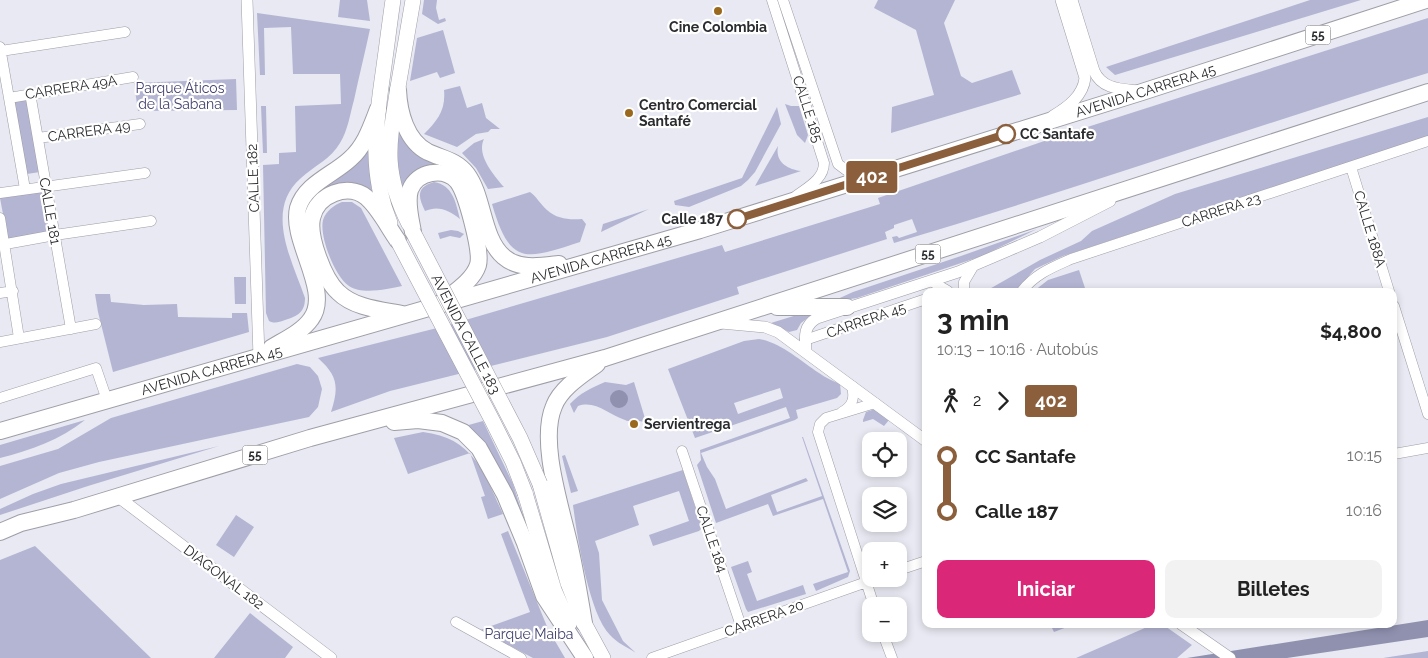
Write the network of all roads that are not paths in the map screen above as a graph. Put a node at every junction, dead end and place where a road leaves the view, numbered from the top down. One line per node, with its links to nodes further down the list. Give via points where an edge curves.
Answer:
1 (247, 0): 57 (street, CALLE 182)
2 (393, 0): 17 (main road, AVENIDA CALLE 183)
3 (413, 0): 12 (main road, AVENIDA CALLE 183)
4 (772, 0): 29 (street, CALLE 185, via 824,163 820,177)
5 (783, 0): 24 (street, CALLE 185, via 838,164 846,170)
6 (1061, 0): 18 (street, via 1084,82 1073,102)
7 (1072, 0): 13 (street, via 1100,81 1119,89)
8 (1426, 0): 13 (highway, AVENIDA CARRERA 45 / 55)
9 (125, 32): 10 (street)
10 (0, 49): 16 (street, CALLE 181)
11 (133, 77): 15 (street, CARRERA 49A)
12 (398, 90): 32 (main road, AVENIDA CALLE 183, via 391,128 390,163 396,194); 36 (highway, via 400,112 410,134 421,147 452,160 468,176 495,246 505,258 530,266)
13 (1142, 92): 18 (highway, AVENIDA CARRERA 45 / 55)
14 (1428, 92): 25 (highway, 55)
15 (30, 93): 16 (street, CARRERA 49A); 20 (street, CALLE 181)
16 (9, 98): 27 (street, CALLE 181)
17 (378, 110): 34 (main road, AVENIDA CALLE 183, via 377,177); 57 (highway, via 356,153 306,194 299,207 298,230 316,289 314,316)
18 (1043, 122): 24 (highway, AVENIDA CARRERA 45 / 55)
19 (140, 124): 20 (street, CARRERA 49)
20 (38, 138): 26 (street, CALLE 181)
21 (1428, 141): 22 (street, CARRERA 23)
22 (1350, 167): 41 (street, CARRERA 23, via 1072,259 1049,268); 42 (street, CALLE 188A)
23 (145, 173): 26 (street)
24 (874, 176): 29 (highway, AVENIDA CARRERA 45 / 55)
25 (1141, 185): 37 (street, via 1040,237); 47 (highway, 55)
26 (46, 186): 27 (street); 33 (street, CALLE 181)
27 (25, 189): 28 (street)
28 (0, 193)
29 (785, 204): 36 (highway, AVENIDA CARRERA 45 / 55)
30 (0, 218): 35 (street)
31 (151, 221): 33 (street)
32 (413, 232): 46 (highway, via 409,198 414,184 434,172 451,176 463,191 479,248 479,259 472,275); 78 (main road, AVENIDA CALLE 183, bridge, via 520,438 540,484 564,571)
33 (55, 235): 35 (street); 53 (street, CALLE 181)
34 (398, 240): 49 (highway, via 372,202 358,192 348,190 330,195 316,208 312,218 320,260 338,292 355,303); 84 (main road, AVENIDA CALLE 183, bridge, via 513,462 554,590)
35 (3, 244): 43 (street)
36 (601, 260): 46 (highway, AVENIDA CARRERA 45 / 55)
37 (974, 265): 38 (street); 40 (street)
38 (931, 281): 39 (street); 48 (street)
39 (943, 288)
40 (964, 288)
41 (1025, 288)
42 (1388, 288)
43 (12, 291): 44 (street); 54 (street)
44 (0, 293)
45 (922, 301): 56 (street, CARRERA 45)
46 (438, 306): 49 (highway, AVENIDA CARRERA 45 / 55)
47 (762, 307): 48 (highway); 51 (highway, 55)
48 (848, 307): 56 (street, via 812,321 806,330)
49 (407, 315): 57 (highway, AVENIDA CARRERA 45 / 55)
50 (1397, 316): 64 (street)
51 (714, 323): 56 (street, via 771,329); 58 (highway, 55)
52 (96, 324): 53 (street)
53 (71, 328): 54 (street)
54 (20, 338): 55 (street)
55 (0, 342)
56 (806, 346): 59 (street)
57 (259, 357): 61 (highway, AVENIDA CARRERA 45 / 55)
58 (605, 358): 65 (highway, 55); 78 (highway, via 561,395 554,404 549,424 549,450)
59 (852, 386): 62 (street); 63 (street, via 851,405)
60 (0, 398): 61 (street, via 96,368)
61 (108, 400): 66 (highway, AVENIDA CARRERA 45 / 55)
62 (875, 403): 63 (street); 67 (street)
63 (839, 414): 73 (street, via 824,419 818,432)
64 (1428, 414)
65 (361, 423): 71 (highway, 55); 84 (highway, via 430,421 454,427 471,439 504,495 544,596)
66 (0, 431)
67 (922, 438)
68 (1428, 448): 70 (street)
69 (682, 451): 79 (street, CALLE 184)
70 (1397, 453)
71 (117, 496): 72 (highway, 55); 82 (street, DIAGONAL 182)
72 (0, 532)
73 (862, 557)
74 (922, 562): 75 (street)
75 (907, 567)
76 (862, 583): 79 (street, CARRERA 20)
77 (456, 622): 83 (street)
78 (584, 623): 85 (main road, AVENIDA CALLE 183)
79 (741, 626): 86 (street, CARRERA 20)
80 (1187, 628): 88 (street)
81 (887, 642): 87 (street)
82 (331, 658)
83 (521, 658)
84 (585, 658)
85 (603, 658)
86 (652, 658)
87 (892, 658)
88 (1230, 658)

